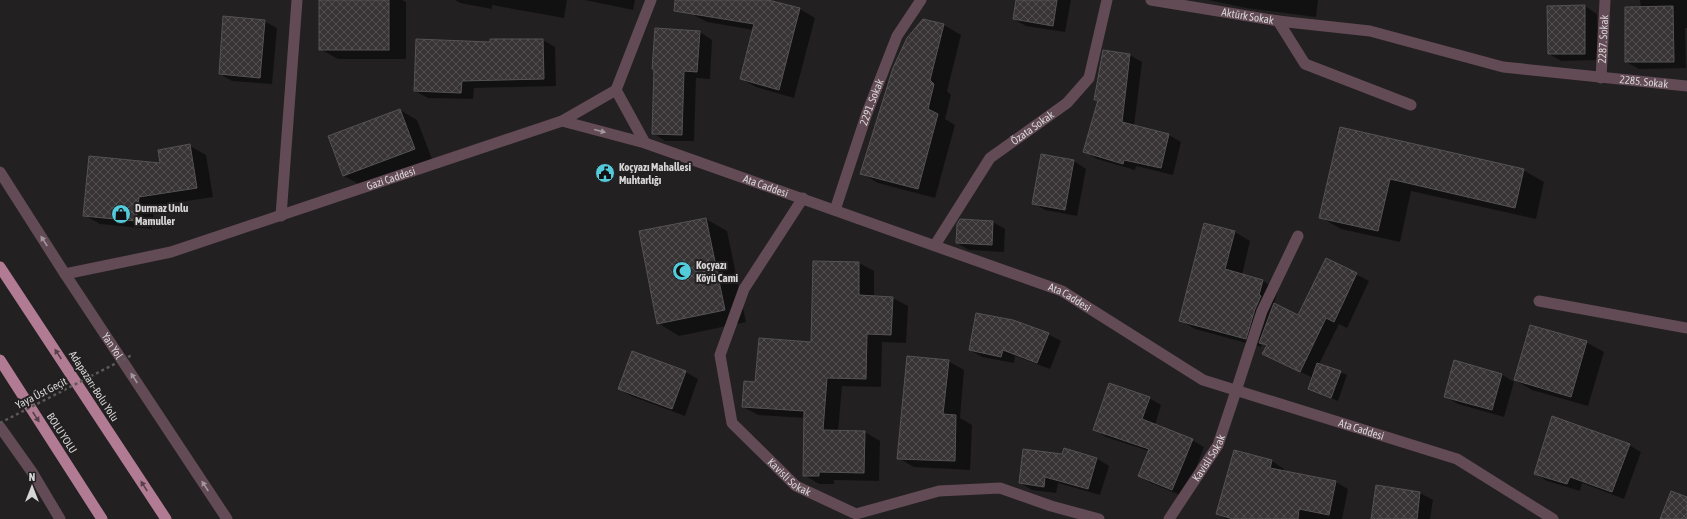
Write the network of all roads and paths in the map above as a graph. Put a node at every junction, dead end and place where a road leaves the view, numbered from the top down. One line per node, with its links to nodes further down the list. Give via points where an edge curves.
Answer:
1 (297, 0): 17 (street)
2 (651, 0): 10 (street)
3 (921, 0): 16 (street, 2291. Sokak, via 897,36 867,113)
4 (1107, 0): 19 (street, Özata Sokak, via 1089,78 1067,103 990,158)
5 (1151, 0): 7 (street, Aktürk Sokak)
6 (1605, 0): 8 (street, 2287. Sokak)
7 (1278, 21): 8 (street, 2285. Sokak, via 1370,31 1503,67); 11 (street, Aktürk Sokak, via 1305,64)
8 (1601, 78): 9 (street, 2285. Sokak)
9 (1687, 86)
10 (616, 90): 12 (street, Gazi Caddesi); 13 (street)
11 (1411, 105)
12 (562, 121): 13 (street, Ata Caddesi, one-way to 13); 17 (street, Gazi Caddesi)
13 (645, 143): 15 (street, Ata Caddesi)
14 (0, 172): 21 (street, Yan Yol, one-way to 14)
15 (803, 198): 16 (street, Ata Caddesi); 29 (street, Kavisli Sokak, via 744,290 720,355 732,423 796,486)
16 (835, 210): 19 (street, Ata Caddesi)
17 (280, 216): 21 (street, Gazi Caddesi, via 171,252)
18 (1298, 236): 26 (street, Kavisli Sokak, via 1262,311)
19 (935, 245): 26 (street, Ata Caddesi, via 1062,291 1203,380)
20 (0, 267): 32 (highway, Adapazarı-Bolu Yolu, one-way to 20)
21 (65, 274): 33 (street, Yan Yol, one-way to 21)
22 (1539, 301): 23 (street)
23 (1687, 328)
24 (132, 355): 27 (path, Yaya Üst Geçit, bridge)
25 (0, 360): 31 (highway, BOLU YOLU, one-way to 31)
26 (1236, 391): 35 (street, Kavisli Sokak, via 1218,445); 36 (street, Ata Caddesi, via 1457,459)
27 (0, 423)
28 (0, 427): 30 (street, via 32,472)
29 (855, 516): 34 (street, Kavisli Sokak, via 939,491 1000,488)
30 (60, 519)
31 (102, 519)
32 (166, 519)
33 (227, 519)
34 (1099, 519)
35 (1170, 519)
36 (1553, 519)

